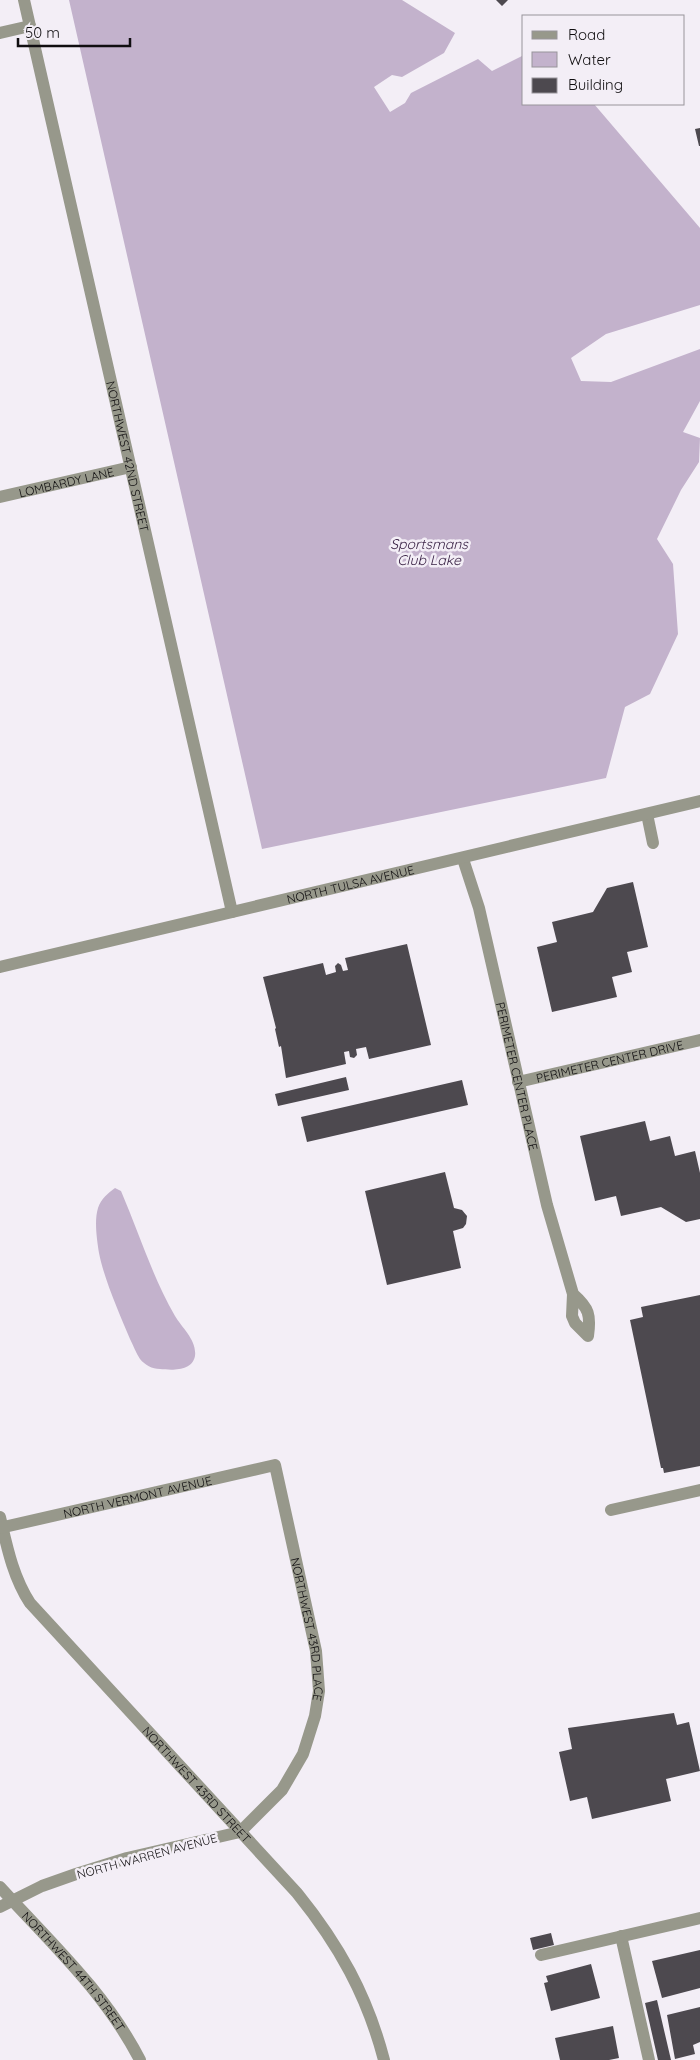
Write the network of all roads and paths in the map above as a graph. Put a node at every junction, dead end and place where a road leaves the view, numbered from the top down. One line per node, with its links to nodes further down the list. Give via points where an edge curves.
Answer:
1 (24, 0): 2 (street, NORTHWEST 42ND STREET)
2 (30, 26): 3 (street); 4 (street, NORTHWEST 42ND STREET)
3 (0, 33)
4 (131, 467): 5 (street, LOMBARDY LANE); 10 (street, NORTHWEST 42ND STREET)
5 (0, 497)
6 (700, 801): 7 (street, NORTH TULSA AVENUE)
7 (647, 814): 8 (street); 9 (street, NORTH TULSA AVENUE)
8 (653, 844)
9 (463, 859): 10 (street, NORTH TULSA AVENUE); 13 (street, PERIMETER CENTER PLACE, via 479,908)
10 (232, 912): 11 (street, NORTH TULSA AVENUE)
11 (0, 967)
12 (700, 1040): 13 (street, PERIMETER CENTER DRIVE)
13 (518, 1082): 14 (street, PERIMETER CENTER PLACE, via 547,1206)
14 (573, 1294)
15 (275, 1465): 18 (street, NORTH VERMONT AVENUE); 19 (street, NORTHWEST 43RD PLACE, via 316,1651 319,1692 316,1716 295,1770 282,1790)
16 (700, 1490): 17 (street)
17 (611, 1510)
18 (1, 1525): 19 (street, NORTHWEST 43RD STREET, via 17,1580 30,1603)
19 (240, 1832): 21 (street, NORTH WARREN AVENUE, via 101,1866); 27 (street, NORTHWEST 43RD STREET, via 297,1893 335,1943 363,1998)
20 (0, 1887): 21 (street, NORTHWEST 44TH STREET)
21 (12, 1900): 22 (street, NORTH WARREN AVENUE); 26 (street, NORTHWEST 44TH STREET, via 105,2002)
22 (0, 1907)
23 (700, 1918): 24 (street)
24 (621, 1936): 25 (street); 28 (street)
25 (540, 1955)
26 (140, 2060)
27 (384, 2060)
28 (649, 2060)

